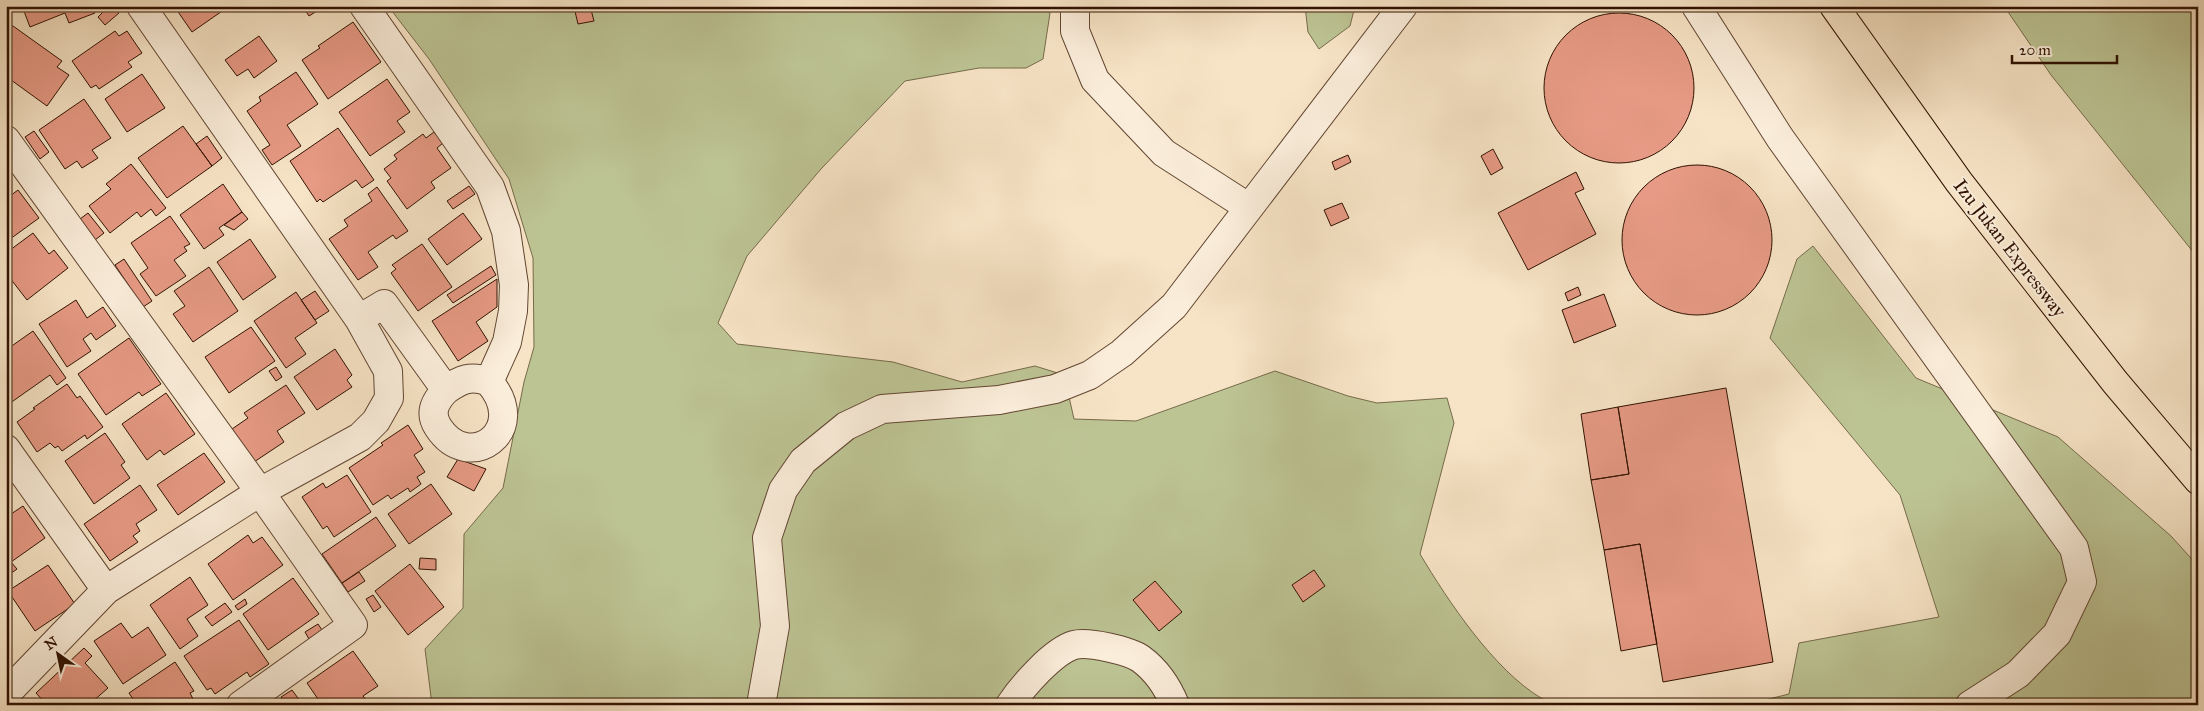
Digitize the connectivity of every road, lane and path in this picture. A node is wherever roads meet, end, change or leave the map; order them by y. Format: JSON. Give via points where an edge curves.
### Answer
{"nodes":[{"id":1,"x":141,"y":6,"type":"edge"},
{"id":2,"x":364,"y":6,"type":"edge"},
{"id":3,"x":1075,"y":6,"type":"edge"},
{"id":4,"x":1404,"y":6,"type":"edge"},
{"id":5,"x":1696,"y":6,"type":"edge"},
{"id":6,"x":1834,"y":6,"type":"edge"},
{"id":7,"x":6,"y":140,"type":"edge"},
{"id":8,"x":1248,"y":207,"type":"junction"},
{"id":9,"x":359,"y":320,"type":"junction"},
{"id":10,"x":489,"y":382,"type":"junction"},
{"id":11,"x":446,"y":390,"type":"junction"},
{"id":12,"x":6,"y":449,"type":"edge"},
{"id":13,"x":2198,"y":480,"type":"edge"},
{"id":14,"x":260,"y":492,"type":"junction"},
{"id":15,"x":106,"y":590,"type":"junction"},
{"id":16,"x":6,"y":694,"type":"edge"},
{"id":17,"x":241,"y":705,"type":"edge"},
{"id":18,"x":762,"y":705,"type":"edge"},
{"id":19,"x":1010,"y":705,"type":"edge"},
{"id":20,"x":1176,"y":705,"type":"edge"},
{"id":21,"x":1970,"y":705,"type":"edge"}],
"edges":[{"from":1,"to":9,"type":"street"},
{"from":2,"to":10,"type":"street","via":[[490,187],[506,232],[514,285],[514,311],[507,342]]},
{"from":3,"to":8,"type":"street","via":[[1075,31],[1095,80],[1164,153]]},
{"from":4,"to":8,"type":"street"},
{"from":5,"to":21,"type":"street","via":[[1780,138],[2074,548],[2082,582],[2057,634],[2018,674]]},
{"from":6,"to":13,"type":"highway","name":"Izu Jukan Expressway","via":[[1959,182],[2115,382]]},
{"from":7,"to":14,"type":"street"},
{"from":8,"to":18,"type":"street","via":[[1174,306],[1122,353],[1090,374],[1055,389],[999,400],[882,409],[846,426],[804,462],[782,490],[768,538],[775,626]]},
{"from":9,"to":11,"type":"street","via":[[384,304]]},
{"from":9,"to":14,"type":"street","via":[[388,371],[389,398],[376,421],[360,437]]},
{"from":10,"to":11,"type":"street","via":[[479,378],[460,380]]},
{"from":10,"to":11,"type":"street","via":[[500,399],[504,415],[502,429],[482,446],[472,448],[451,442],[434,421],[433,410]]},
{"from":12,"to":15,"type":"street"},
{"from":14,"to":15,"type":"street"},
{"from":14,"to":17,"type":"street","via":[[353,626]]},
{"from":15,"to":16,"type":"street"},
{"from":19,"to":20,"type":"street","via":[[1021,688],[1052,658],[1074,645],[1103,645],[1141,658],[1167,687]]}]}
